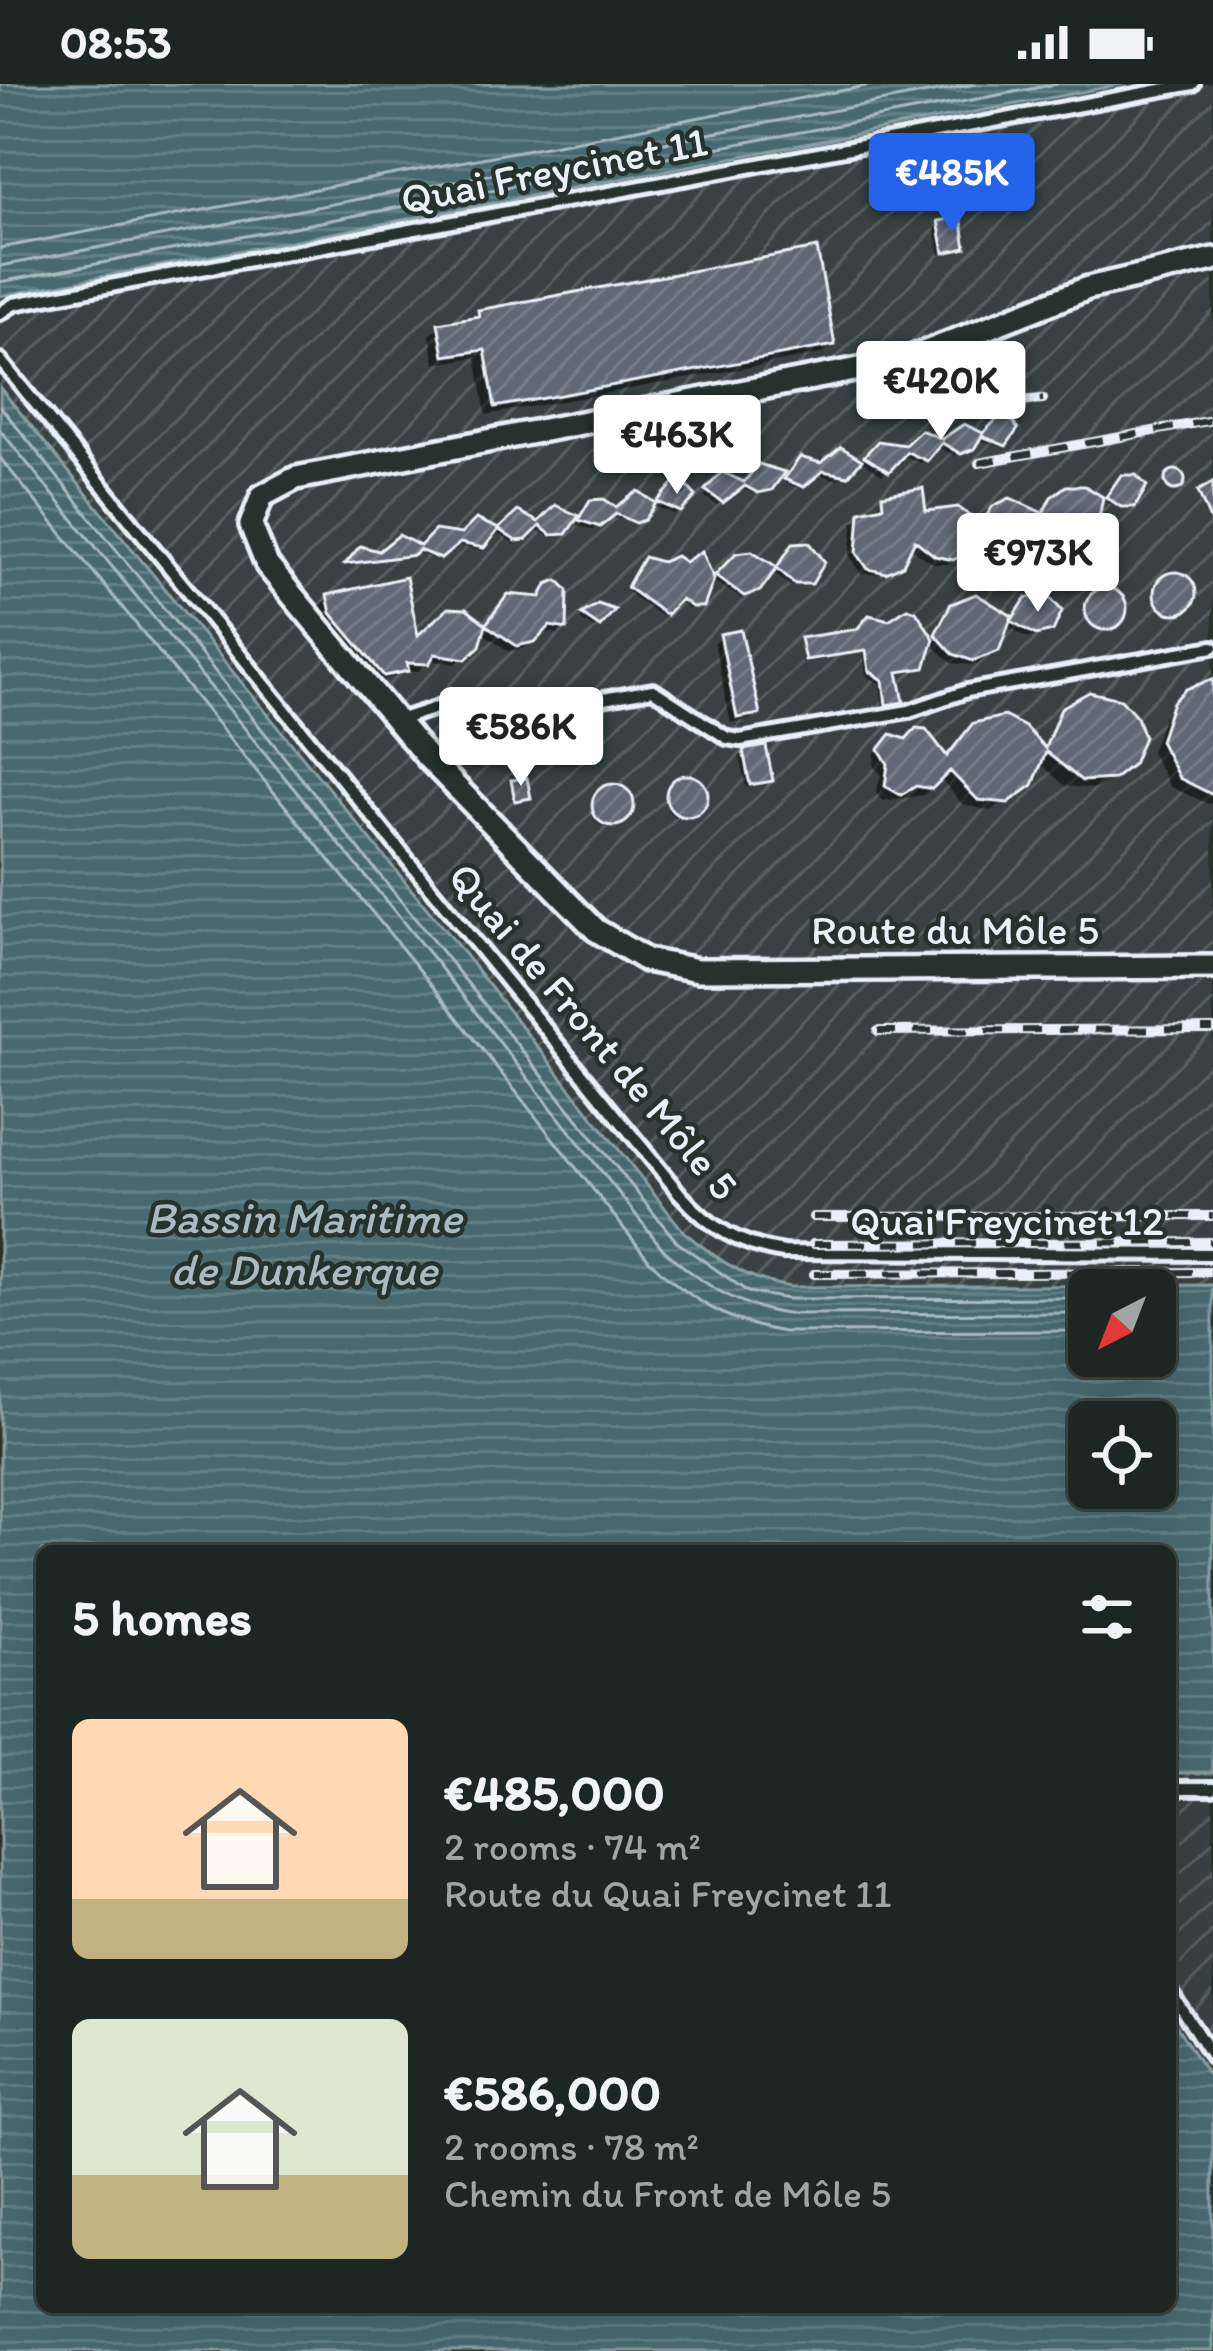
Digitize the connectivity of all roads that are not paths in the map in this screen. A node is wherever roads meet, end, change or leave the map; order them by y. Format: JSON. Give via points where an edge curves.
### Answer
{"nodes":[{"id":1,"x":1193,"y":84,"type":"edge"},
{"id":2,"x":1213,"y":259,"type":"edge"},
{"id":3,"x":0,"y":313,"type":"edge"},
{"id":4,"x":0,"y":360,"type":"edge"},
{"id":5,"x":1213,"y":647,"type":"edge"},
{"id":6,"x":397,"y":722,"type":"junction"},
{"id":7,"x":1213,"y":967,"type":"edge"},
{"id":8,"x":801,"y":1252,"type":"joint"},
{"id":9,"x":1213,"y":1254,"type":"edge"},
{"id":10,"x":1176,"y":1788,"type":"edge"},
{"id":11,"x":1213,"y":1788,"type":"edge"},
{"id":12,"x":1176,"y":1999,"type":"edge"},
{"id":13,"x":1213,"y":2058,"type":"edge"}],
"edges":[{"from":1,"to":3,"type":"lane","name":"Quai Freycinet 11","via":[[14,304]]},
{"from":2,"to":6,"type":"street","name":"Route du Môle 5","via":[[1102,284],[889,364],[296,478],[269,490],[252,517],[261,556]]},
{"from":4,"to":8,"type":"lane","name":"Quai de Front de Môle 5","via":[[699,1216],[744,1244]]},
{"from":5,"to":6,"type":"lane","via":[[740,740],[653,690],[520,714],[463,699]]},
{"from":6,"to":7,"type":"street","name":"Route du Môle 5","via":[[596,930],[646,960],[698,970]]},
{"from":8,"to":9,"type":"lane","name":"Quai Freycinet 12"},
{"from":10,"to":11,"type":"lane"},
{"from":12,"to":13,"type":"lane"}]}
